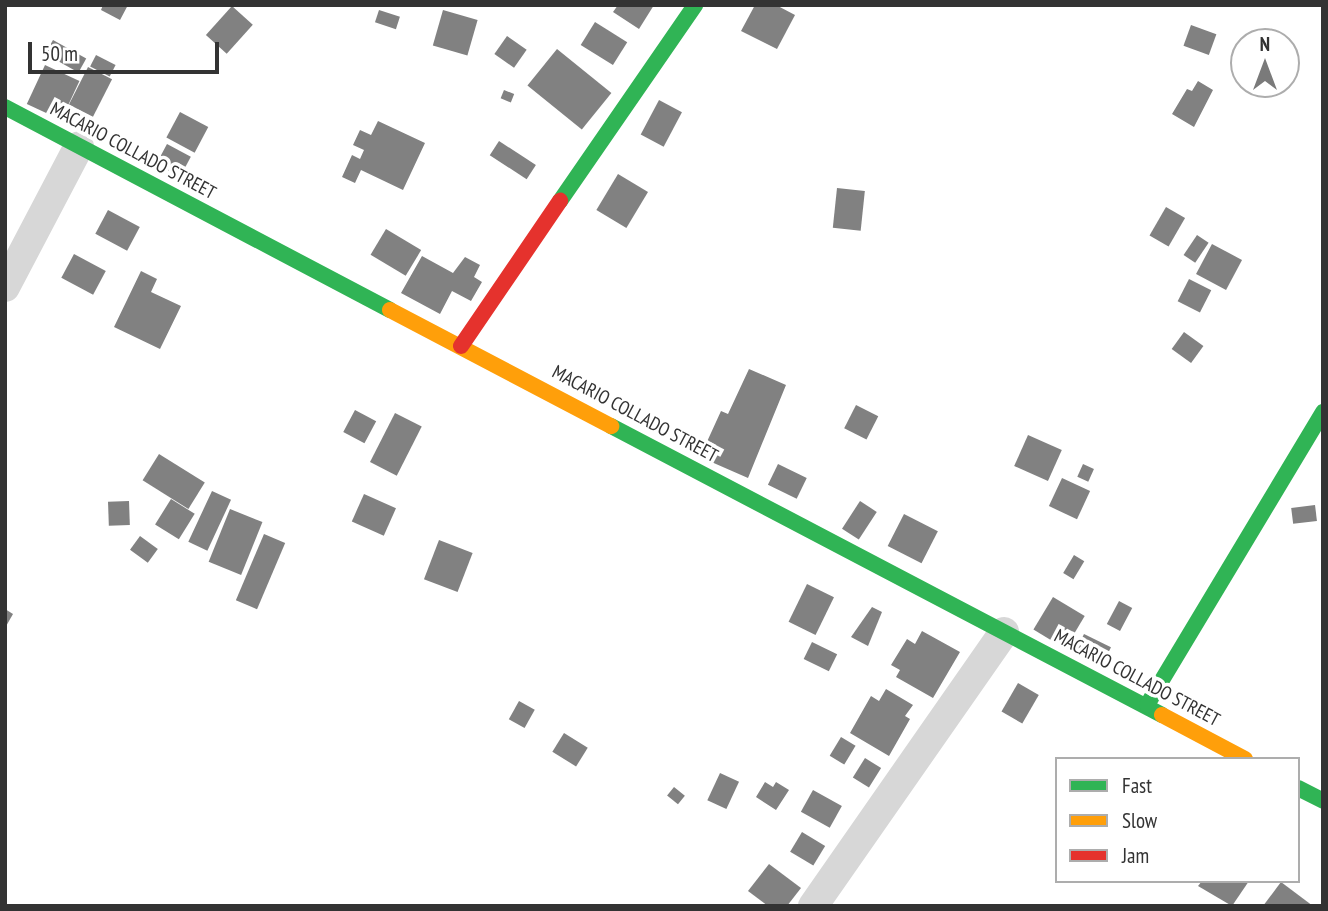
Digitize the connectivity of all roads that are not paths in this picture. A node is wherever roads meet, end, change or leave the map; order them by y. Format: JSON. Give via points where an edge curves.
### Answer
{"nodes":[{"id":1,"x":695,"y":5,"type":"edge"},
{"id":2,"x":5,"y":107,"type":"edge"},
{"id":3,"x":79,"y":146,"type":"junction"},
{"id":4,"x":5,"y":287,"type":"edge"},
{"id":5,"x":461,"y":346,"type":"junction"},
{"id":6,"x":1323,"y":412,"type":"edge"},
{"id":7,"x":1004,"y":632,"type":"junction"},
{"id":8,"x":1147,"y":705,"type":"junction"},
{"id":9,"x":1241,"y":757,"type":"edge"},
{"id":10,"x":1300,"y":789,"type":"edge"},
{"id":11,"x":1323,"y":801,"type":"edge"},
{"id":12,"x":813,"y":906,"type":"edge"}],
"edges":[{"from":1,"to":5,"type":"street"},
{"from":2,"to":3,"type":"street","name":"MACARIO COLLADO STREET"},
{"from":3,"to":4,"type":"street"},
{"from":3,"to":5,"type":"street","name":"MACARIO COLLADO STREET"},
{"from":5,"to":7,"type":"street","name":"MACARIO COLLADO STREET"},
{"from":6,"to":8,"type":"street"},
{"from":7,"to":8,"type":"street","name":"MACARIO COLLADO STREET"},
{"from":7,"to":12,"type":"street"},
{"from":8,"to":9,"type":"street","name":"MACARIO COLLADO STREET"},
{"from":10,"to":11,"type":"street"}]}
